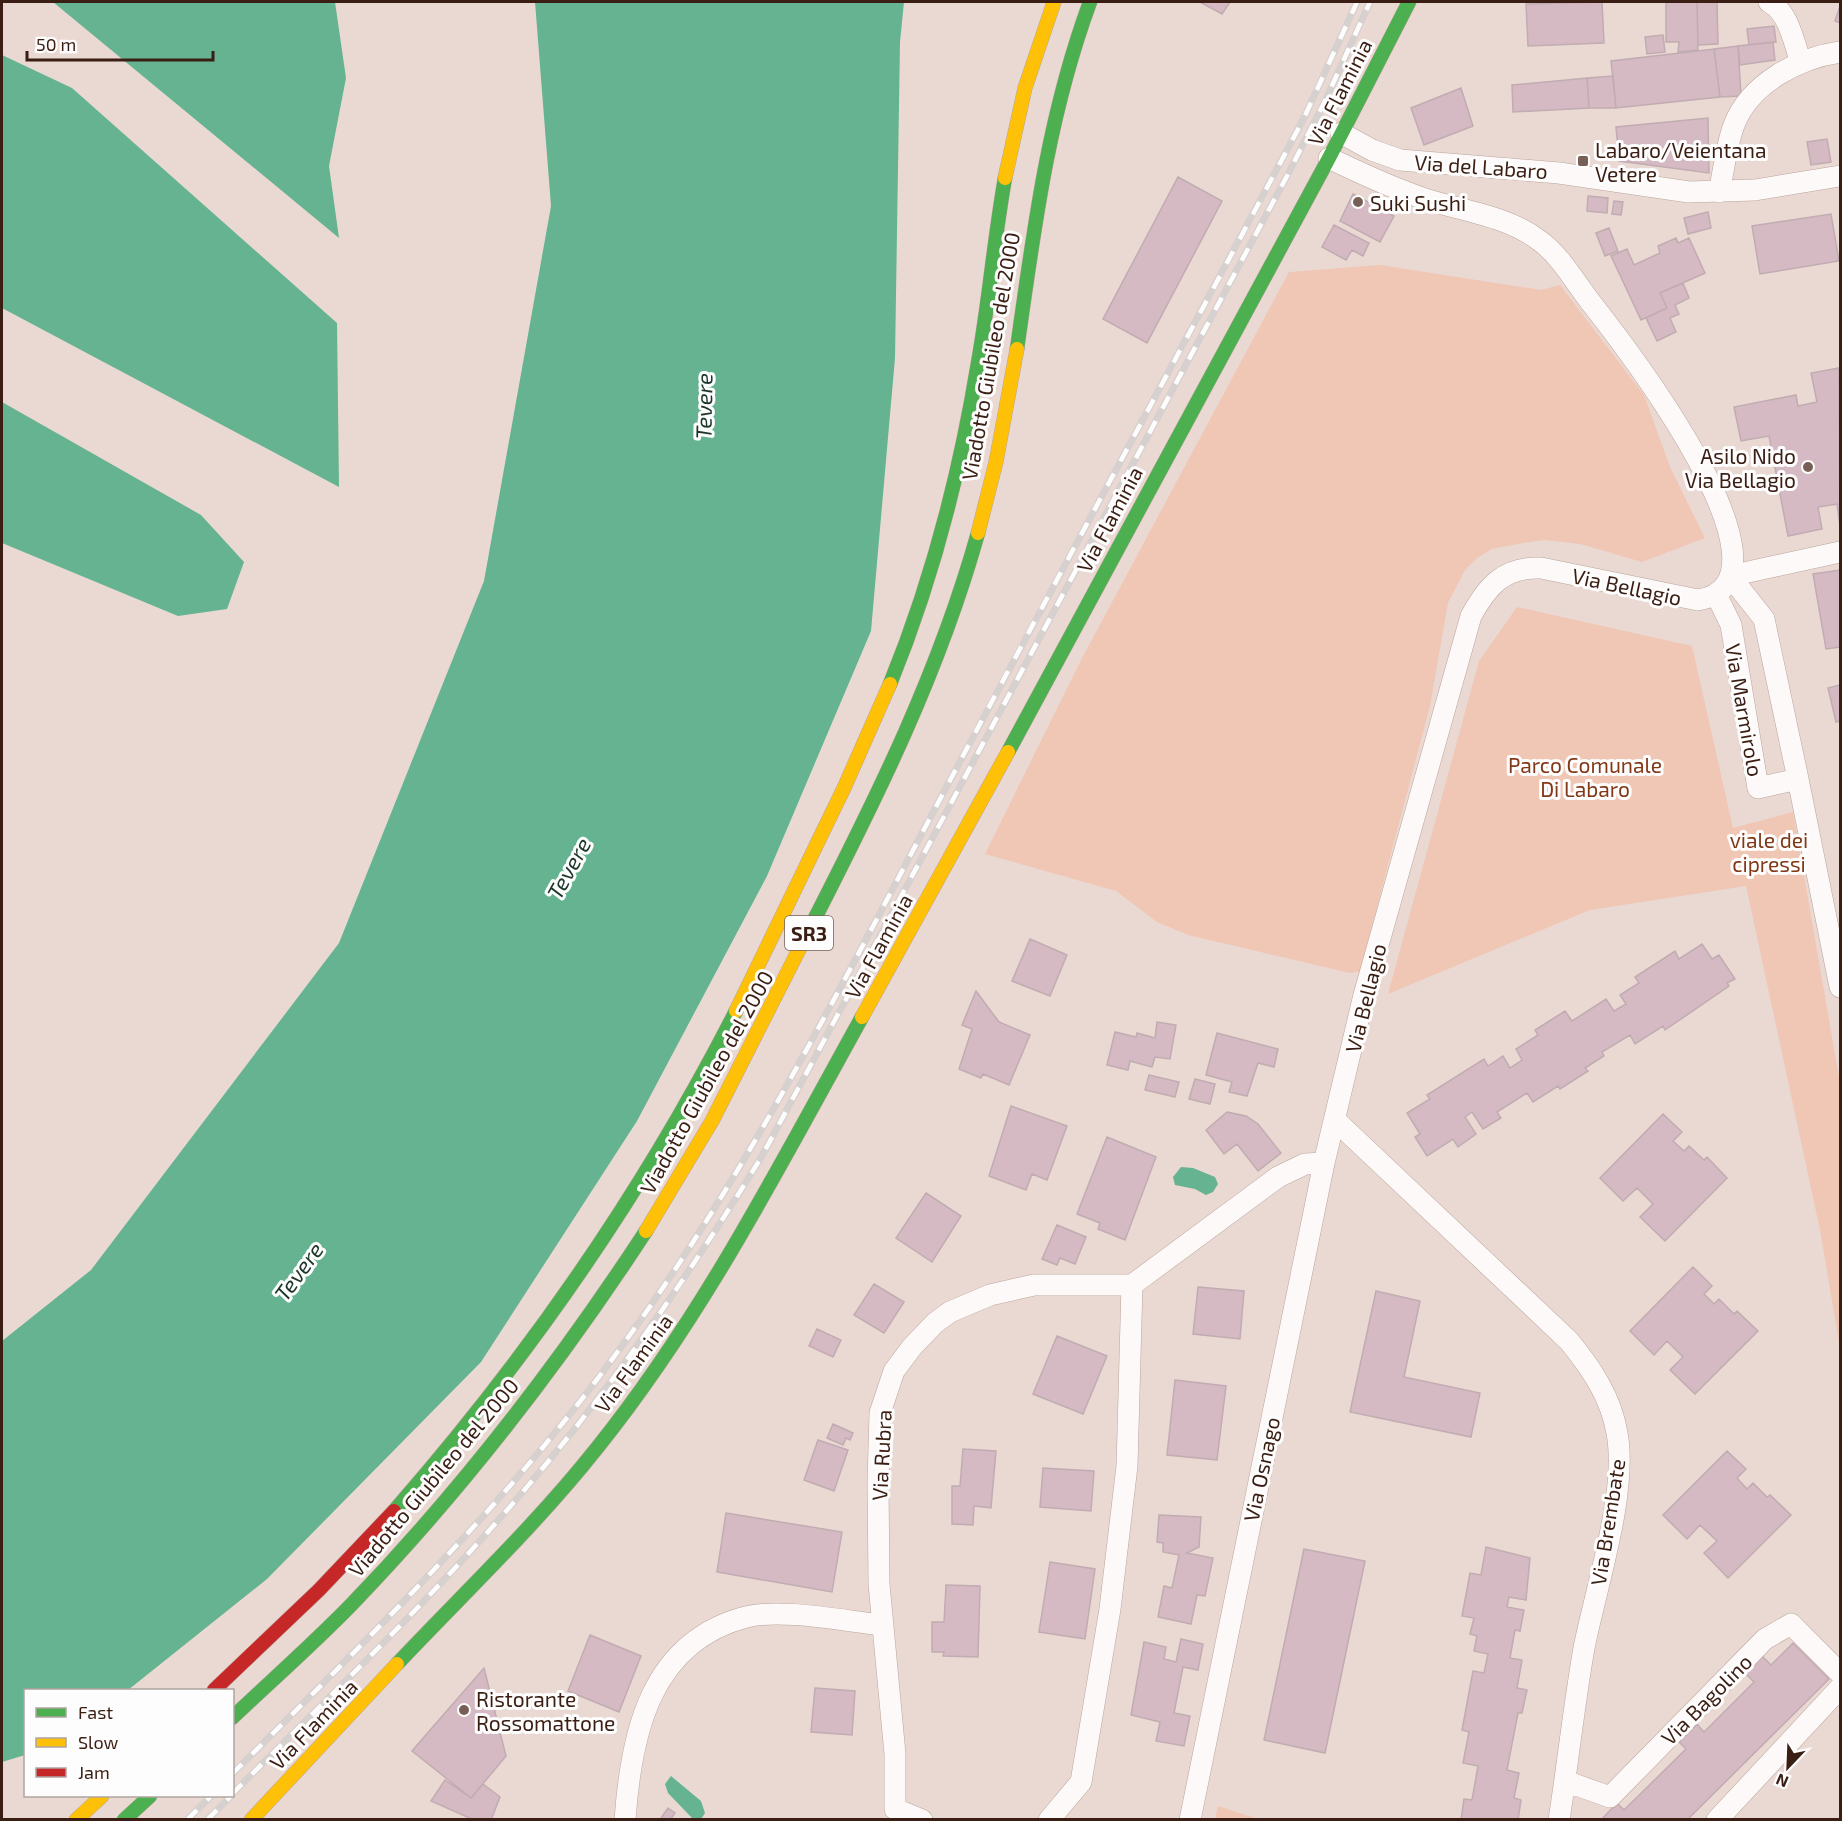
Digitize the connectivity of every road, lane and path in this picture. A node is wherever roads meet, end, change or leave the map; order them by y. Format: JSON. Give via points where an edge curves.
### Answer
{"nodes":[{"id":1,"x":1054,"y":2,"type":"edge"},
{"id":2,"x":1090,"y":2,"type":"edge"},
{"id":3,"x":1409,"y":2,"type":"edge"},
{"id":4,"x":1769,"y":2,"type":"edge"},
{"id":5,"x":1840,"y":52,"type":"edge"},
{"id":6,"x":1801,"y":63,"type":"junction"},
{"id":7,"x":1341,"y":133,"type":"junction"},
{"id":8,"x":1329,"y":158,"type":"junction"},
{"id":9,"x":1840,"y":176,"type":"edge"},
{"id":10,"x":1719,"y":192,"type":"junction"},
{"id":11,"x":1840,"y":552,"type":"edge"},
{"id":12,"x":1730,"y":576,"type":"junction"},
{"id":13,"x":1716,"y":594,"type":"junction"},
{"id":14,"x":1798,"y":779,"type":"junction"},
{"id":15,"x":1840,"y":987,"type":"edge"},
{"id":16,"x":1335,"y":1120,"type":"junction"},
{"id":17,"x":1324,"y":1162,"type":"junction"},
{"id":18,"x":1132,"y":1285,"type":"junction"},
{"id":19,"x":882,"y":1625,"type":"junction"},
{"id":20,"x":1840,"y":1673,"type":"edge"},
{"id":21,"x":1840,"y":1688,"type":"edge"},
{"id":22,"x":215,"y":1689,"type":"edge"},
{"id":23,"x":234,"y":1716,"type":"edge"},
{"id":24,"x":1565,"y":1781,"type":"junction"},
{"id":25,"x":101,"y":1797,"type":"edge"},
{"id":26,"x":149,"y":1797,"type":"edge"},
{"id":27,"x":894,"y":1814,"type":"edge"},
{"id":28,"x":76,"y":1820,"type":"edge"},
{"id":29,"x":124,"y":1820,"type":"edge"},
{"id":30,"x":251,"y":1820,"type":"edge"},
{"id":31,"x":625,"y":1820,"type":"edge"},
{"id":32,"x":922,"y":1820,"type":"edge"},
{"id":33,"x":1049,"y":1820,"type":"edge"},
{"id":34,"x":1190,"y":1820,"type":"edge"},
{"id":35,"x":1559,"y":1820,"type":"edge"},
{"id":36,"x":1717,"y":1820,"type":"edge"}],
"edges":[{"from":1,"to":22,"type":"main road","name":"Viadotto Giubileo del 2000","number":"SR3","via":[[1013,135],[969,416],[926,586],[884,703],[780,923],[646,1172],[528,1347],[376,1531]]},
{"from":2,"to":23,"type":"main road","name":"Viadotto Giubileo del 2000","number":"SR3","via":[[1061,85],[1046,146],[1006,413],[981,520],[941,648],[882,788],[712,1121],[598,1305],[507,1426],[435,1512],[350,1606]]},
{"from":3,"to":7,"type":"main road","name":"Via Flaminia"},
{"from":4,"to":6,"type":"street","via":[[1777,6],[1786,22]]},
{"from":5,"to":6,"type":"street"},
{"from":6,"to":10,"type":"street","via":[[1763,86],[1740,114],[1732,132]]},
{"from":7,"to":8,"type":"main road","name":"Via Flaminia"},
{"from":7,"to":10,"type":"street","name":"Via del Labaro","via":[[1400,160]]},
{"from":8,"to":12,"type":"street","via":[[1394,188],[1514,226],[1545,244],[1646,375],[1716,493],[1730,530]]},
{"from":8,"to":30,"type":"main road","name":"Via Flaminia","via":[[937,883],[705,1297],[568,1483]]},
{"from":9,"to":10,"type":"street","name":"Via del Labaro","via":[[1784,187]]},
{"from":11,"to":12,"type":"street"},
{"from":12,"to":13,"type":"street"},
{"from":12,"to":14,"type":"street","name":"Via Marmirolo","via":[[1764,619]]},
{"from":13,"to":14,"type":"street","name":"Via Marmirolo","via":[[1731,625],[1758,788]]},
{"from":13,"to":16,"type":"street","name":"Via Bellagio","via":[[1698,600],[1684,599],[1527,567],[1503,576],[1483,596],[1465,633],[1364,995]]},
{"from":14,"to":15,"type":"street","name":"Via Marmirolo"},
{"from":16,"to":17,"type":"street","name":"Via Osnago"},
{"from":16,"to":24,"type":"street","name":"Via Brembate","via":[[1569,1341],[1596,1377],[1612,1411],[1620,1454],[1616,1495],[1584,1649]]},
{"from":17,"to":18,"type":"street","via":[[1311,1162],[1278,1177]]},
{"from":17,"to":34,"type":"street","name":"Via Osnago"},
{"from":18,"to":19,"type":"street","name":"Via Rubra","via":[[1034,1285],[990,1295],[935,1323],[894,1371],[880,1413]]},
{"from":18,"to":33,"type":"street","via":[[1127,1466],[1110,1609],[1081,1782]]},
{"from":19,"to":27,"type":"street","name":"Via Rubra","via":[[895,1754]]},
{"from":19,"to":31,"type":"street","via":[[793,1615],[747,1616],[703,1634],[669,1664],[647,1701],[629,1767]]},
{"from":20,"to":24,"type":"street","name":"Via Bagolino","via":[[1791,1624],[1766,1639],[1610,1797]]},
{"from":21,"to":36,"type":"street"},
{"from":24,"to":35,"type":"street","name":"Via Brembate"},
{"from":25,"to":28,"type":"main road"},
{"from":26,"to":29,"type":"main road"},
{"from":27,"to":32,"type":"street","name":"Via Rubra"}]}
